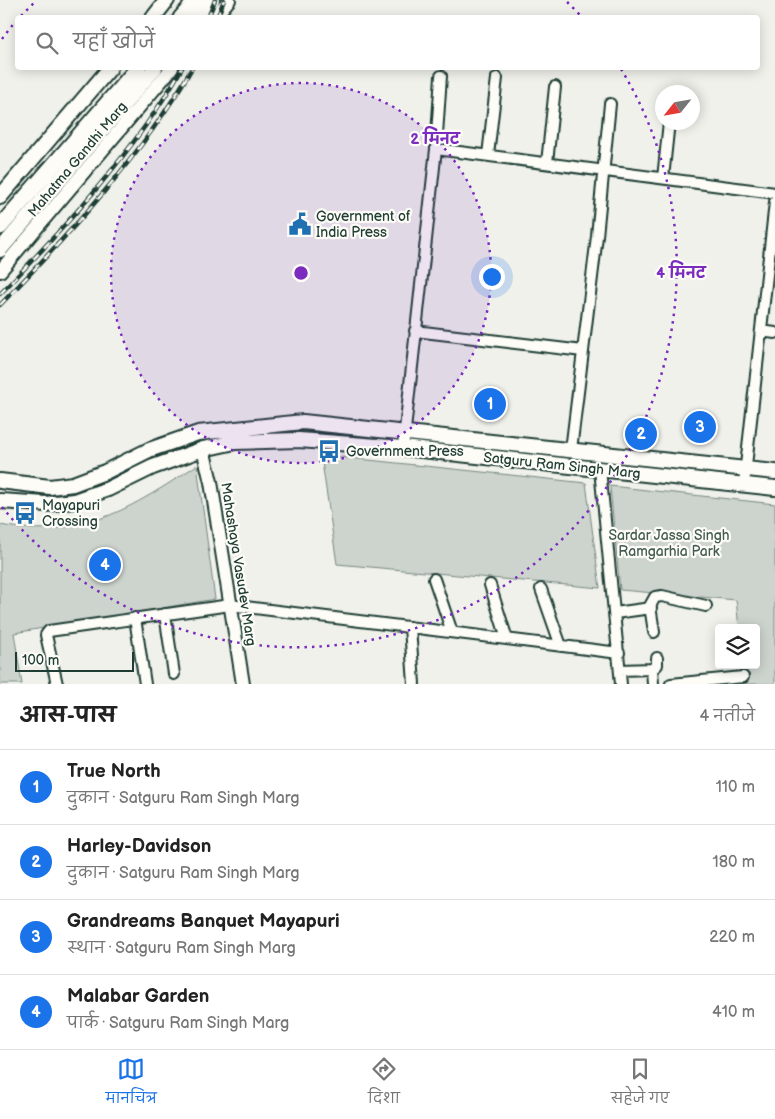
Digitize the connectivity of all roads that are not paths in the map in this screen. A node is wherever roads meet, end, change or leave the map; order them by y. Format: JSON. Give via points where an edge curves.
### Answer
{"nodes":[{"id":1,"x":167,"y":0,"type":"edge"},
{"id":2,"x":184,"y":0,"type":"edge"},
{"id":3,"x":229,"y":0,"type":"edge"},
{"id":4,"x":206,"y":1,"type":"edge"},
{"id":5,"x":154,"y":15,"type":"edge"},
{"id":6,"x":172,"y":15,"type":"edge"},
{"id":7,"x":186,"y":15,"type":"edge"},
{"id":8,"x":199,"y":15,"type":"edge"},
{"id":9,"x":216,"y":15,"type":"edge"},
{"id":10,"x":108,"y":70,"type":"edge"},
{"id":11,"x":126,"y":70,"type":"edge"},
{"id":12,"x":136,"y":70,"type":"edge"},
{"id":13,"x":152,"y":70,"type":"edge"},
{"id":14,"x":170,"y":70,"type":"edge"},
{"id":15,"x":441,"y":76,"type":"dead end"},
{"id":16,"x":497,"y":78,"type":"dead end"},
{"id":17,"x":555,"y":87,"type":"dead end"},
{"id":18,"x":610,"y":104,"type":"dead end"},
{"id":19,"x":668,"y":130,"type":"edge"},
{"id":20,"x":436,"y":149,"type":"junction"},
{"id":21,"x":488,"y":155,"type":"junction"},
{"id":22,"x":547,"y":163,"type":"junction"},
{"id":23,"x":604,"y":170,"type":"junction"},
{"id":24,"x":663,"y":178,"type":"junction"},
{"id":25,"x":775,"y":193,"type":"edge"},
{"id":26,"x":0,"y":197,"type":"edge"},
{"id":27,"x":775,"y":202,"type":"edge"},
{"id":28,"x":0,"y":217,"type":"edge"},
{"id":29,"x":0,"y":227,"type":"edge"},
{"id":30,"x":0,"y":250,"type":"edge"},
{"id":31,"x":0,"y":271,"type":"edge"},
{"id":32,"x":415,"y":331,"type":"junction"},
{"id":33,"x":761,"y":331,"type":"junction"},
{"id":34,"x":775,"y":333,"type":"edge"},
{"id":35,"x":583,"y":351,"type":"junction"},
{"id":36,"x":404,"y":432,"type":"junction"},
{"id":37,"x":198,"y":433,"type":"junction"},
{"id":38,"x":403,"y":448,"type":"junction"},
{"id":39,"x":203,"y":449,"type":"junction"},
{"id":40,"x":571,"y":450,"type":"junction"},
{"id":41,"x":600,"y":469,"type":"junction"},
{"id":42,"x":746,"y":469,"type":"junction"},
{"id":43,"x":775,"y":472,"type":"edge"},
{"id":44,"x":0,"y":481,"type":"edge"},
{"id":45,"x":744,"y":484,"type":"junction"},
{"id":46,"x":775,"y":488,"type":"edge"},
{"id":47,"x":0,"y":501,"type":"edge"},
{"id":48,"x":434,"y":579,"type":"dead end"},
{"id":49,"x":490,"y":585,"type":"dead end"},
{"id":50,"x":541,"y":589,"type":"dead end"},
{"id":51,"x":230,"y":605,"type":"junction"},
{"id":52,"x":706,"y":606,"type":"dead end"},
{"id":53,"x":651,"y":608,"type":"junction"},
{"id":54,"x":615,"y":613,"type":"junction"},
{"id":55,"x":165,"y":614,"type":"junction"},
{"id":56,"x":135,"y":618,"type":"junction"},
{"id":57,"x":410,"y":627,"type":"junction"},
{"id":58,"x":452,"y":632,"type":"junction"},
{"id":59,"x":654,"y":632,"type":"dead end"},
{"id":60,"x":507,"y":639,"type":"junction"},
{"id":61,"x":560,"y":646,"type":"junction"},
{"id":62,"x":619,"y":653,"type":"junction"},
{"id":63,"x":657,"y":658,"type":"dead end"},
{"id":64,"x":620,"y":670,"type":"junction"},
{"id":65,"x":652,"y":670,"type":"junction"},
{"id":66,"x":174,"y":674,"type":"dead end"},
{"id":67,"x":743,"y":676,"type":"dead end"},
{"id":68,"x":688,"y":683,"type":"edge"},
{"id":69,"x":57,"y":684,"type":"edge"},
{"id":70,"x":145,"y":684,"type":"edge"},
{"id":71,"x":242,"y":684,"type":"edge"},
{"id":72,"x":414,"y":684,"type":"edge"},
{"id":73,"x":621,"y":684,"type":"edge"},
{"id":74,"x":654,"y":684,"type":"edge"},
{"id":75,"x":671,"y":684,"type":"edge"}],
"edges":[{"from":1,"to":5,"type":"main road"},
{"from":2,"to":6,"type":"main road"},
{"from":3,"to":9,"type":"street"},
{"from":4,"to":7,"type":"main road"},
{"from":4,"to":8,"type":"main road"},
{"from":10,"to":26,"type":"main road"},
{"from":11,"to":28,"type":"main road","name":"Mahatma Gandhi Marg"},
{"from":12,"to":29,"type":"main road","name":"Mahatma Gandhi Marg"},
{"from":13,"to":30,"type":"main road","name":"Mahatma Gandhi Marg"},
{"from":14,"to":31,"type":"street"},
{"from":15,"to":20,"type":"street"},
{"from":16,"to":21,"type":"street"},
{"from":17,"to":22,"type":"street"},
{"from":18,"to":23,"type":"street"},
{"from":19,"to":24,"type":"street"},
{"from":20,"to":21,"type":"street"},
{"from":20,"to":32,"type":"street"},
{"from":21,"to":22,"type":"street"},
{"from":22,"to":23,"type":"street"},
{"from":23,"to":24,"type":"street"},
{"from":23,"to":35,"type":"street"},
{"from":24,"to":25,"type":"street"},
{"from":27,"to":33,"type":"street"},
{"from":32,"to":35,"type":"street"},
{"from":32,"to":36,"type":"street"},
{"from":33,"to":34,"type":"street"},
{"from":33,"to":42,"type":"street"},
{"from":35,"to":40,"type":"street"},
{"from":36,"to":37,"type":"main road","name":"Satguru Ram Singh Marg","via":[[303,422]]},
{"from":36,"to":38,"type":"street"},
{"from":36,"to":40,"type":"main road","name":"Satguru Ram Singh Marg"},
{"from":37,"to":39,"type":"main road"},
{"from":37,"to":44,"type":"main road","name":"Satguru Ram Singh Marg","via":[[149,450],[73,484],[50,487]]},
{"from":38,"to":39,"type":"main road","name":"Satguru Ram Singh Marg","via":[[299,440],[235,442]]},
{"from":38,"to":41,"type":"main road","name":"Satguru Ram Singh Marg"},
{"from":39,"to":47,"type":"main road","name":"Satguru Ram Singh Marg","via":[[153,467],[108,490],[74,500],[46,504]]},
{"from":39,"to":51,"type":"street","name":"Mahashaya Vasudev Marg"},
{"from":40,"to":42,"type":"main road","name":"Satguru Ram Singh Marg"},
{"from":41,"to":45,"type":"main road","name":"Satguru Ram Singh Marg"},
{"from":41,"to":54,"type":"street"},
{"from":42,"to":43,"type":"main road","name":"Satguru Ram Singh Marg"},
{"from":42,"to":45,"type":"street"},
{"from":45,"to":46,"type":"main road","name":"Satguru Ram Singh Marg"},
{"from":48,"to":58,"type":"street"},
{"from":49,"to":60,"type":"street"},
{"from":50,"to":61,"type":"street"},
{"from":51,"to":55,"type":"street"},
{"from":51,"to":57,"type":"street"},
{"from":51,"to":71,"type":"street","name":"Mahashaya Vasudev Marg"},
{"from":52,"to":53,"type":"street","via":[[658,596],[652,599]]},
{"from":53,"to":54,"type":"street"},
{"from":53,"to":59,"type":"street"},
{"from":54,"to":62,"type":"street"},
{"from":55,"to":56,"type":"street"},
{"from":55,"to":66,"type":"street"},
{"from":56,"to":69,"type":"street","via":[[46,633]]},
{"from":56,"to":70,"type":"street"},
{"from":57,"to":58,"type":"street"},
{"from":57,"to":72,"type":"street"},
{"from":58,"to":60,"type":"street"},
{"from":60,"to":61,"type":"street"},
{"from":61,"to":62,"type":"street"},
{"from":62,"to":64,"type":"street"},
{"from":63,"to":65,"type":"street","via":[[657,665]]},
{"from":64,"to":65,"type":"street"},
{"from":64,"to":73,"type":"street"},
{"from":65,"to":74,"type":"street"},
{"from":67,"to":68,"type":"street"},
{"from":68,"to":75,"type":"street"}]}
